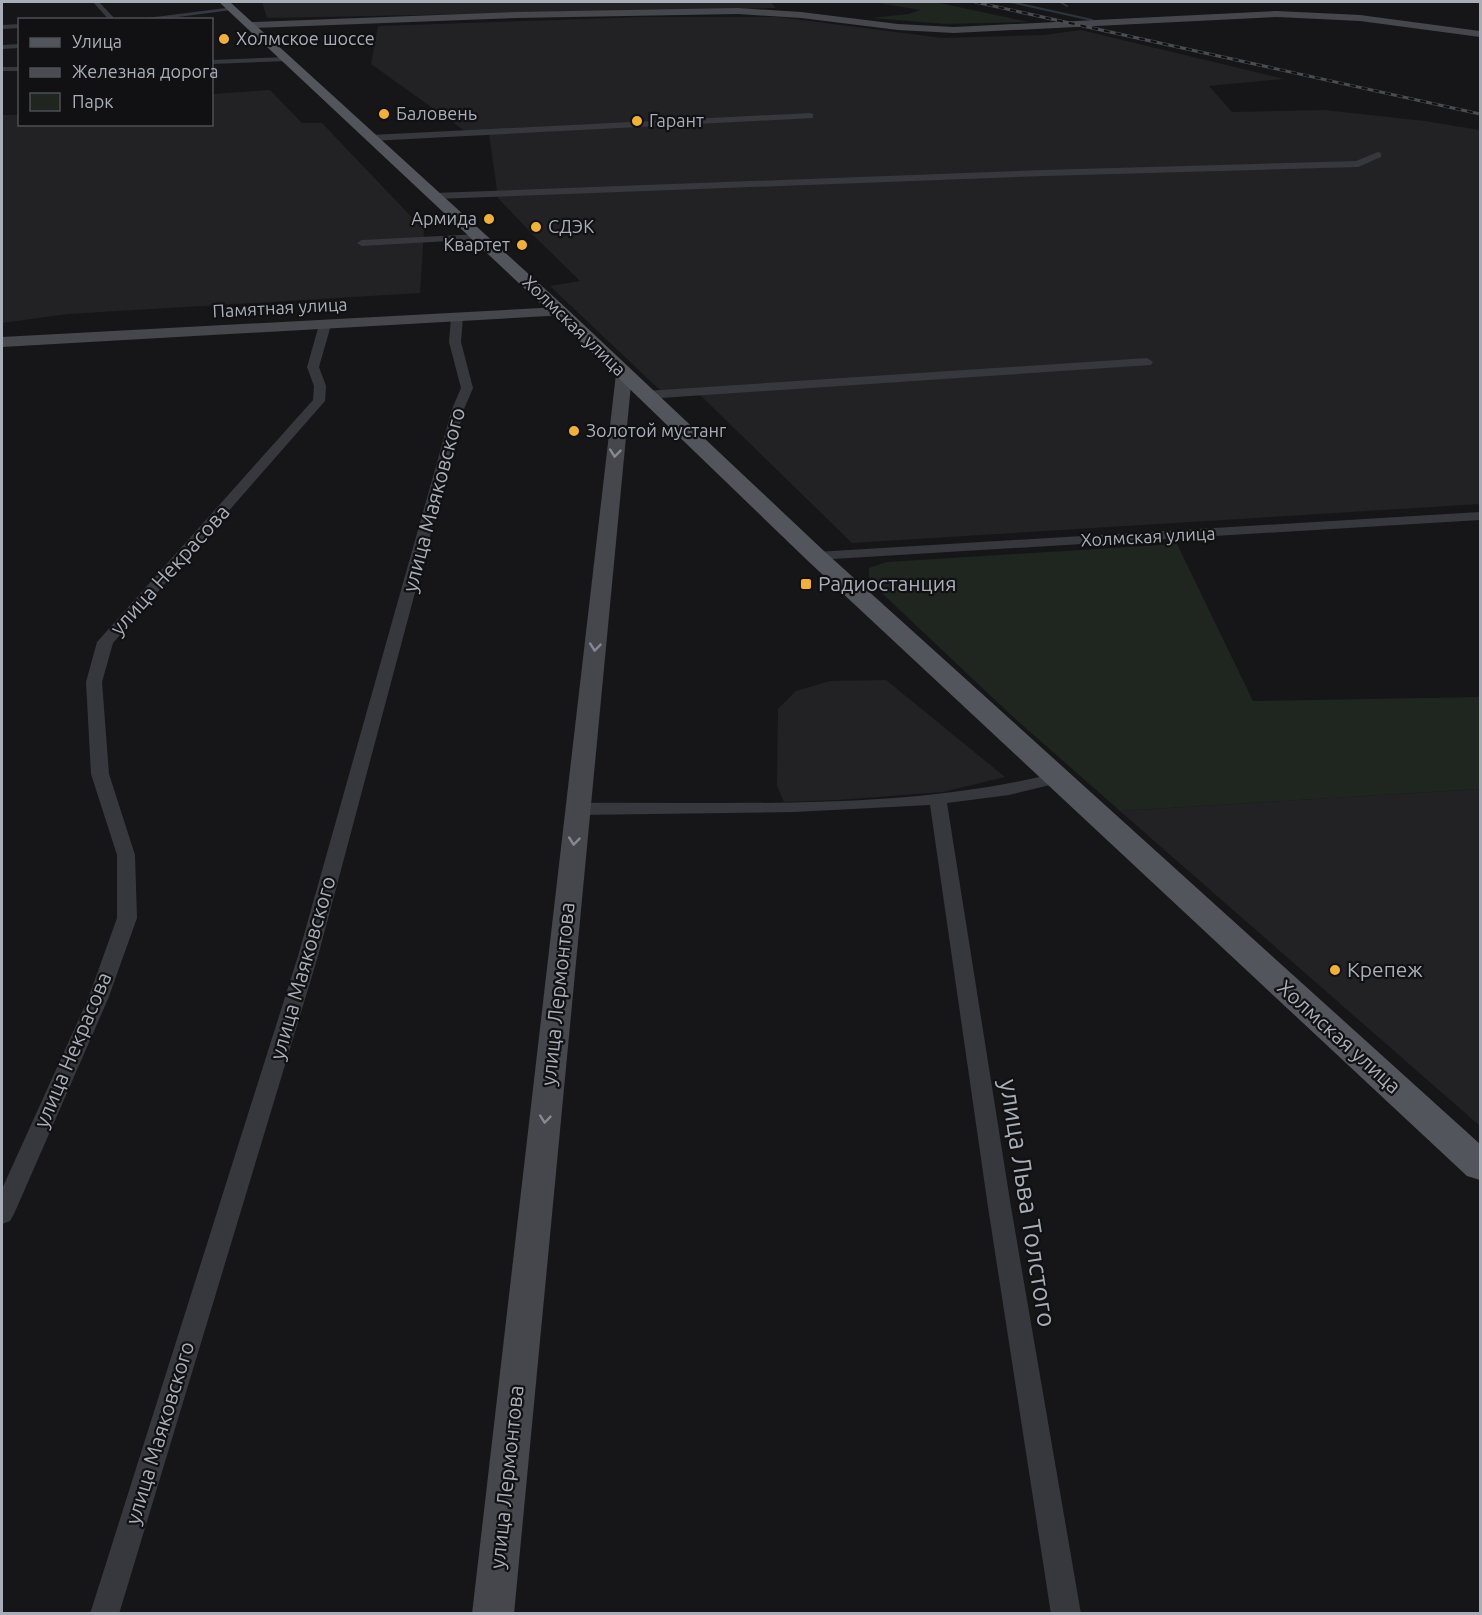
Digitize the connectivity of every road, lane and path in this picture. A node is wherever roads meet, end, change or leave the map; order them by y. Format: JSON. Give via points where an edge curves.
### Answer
{"nodes":[{"id":1,"x":96,"y":2,"type":"edge"},
{"id":2,"x":228,"y":5,"type":"edge"},
{"id":3,"x":110,"y":18,"type":"edge"},
{"id":4,"x":147,"y":18,"type":"edge"},
{"id":5,"x":252,"y":25,"type":"junction"},
{"id":6,"x":18,"y":26,"type":"edge"},
{"id":7,"x":2,"y":27,"type":"edge"},
{"id":8,"x":1480,"y":33,"type":"edge"},
{"id":9,"x":18,"y":46,"type":"edge"},
{"id":10,"x":2,"y":47,"type":"edge"},
{"id":11,"x":286,"y":60,"type":"junction"},
{"id":12,"x":213,"y":63,"type":"edge"},
{"id":13,"x":2,"y":69,"type":"edge"},
{"id":14,"x":18,"y":69,"type":"edge"},
{"id":15,"x":810,"y":116,"type":"dead end"},
{"id":16,"x":371,"y":138,"type":"junction"},
{"id":17,"x":1378,"y":155,"type":"dead end"},
{"id":18,"x":434,"y":196,"type":"junction"},
{"id":19,"x":480,"y":237,"type":"junction"},
{"id":20,"x":362,"y":243,"type":"dead end"},
{"id":21,"x":560,"y":312,"type":"junction"},
{"id":22,"x":458,"y":317,"type":"junction"},
{"id":23,"x":325,"y":325,"type":"junction"},
{"id":24,"x":2,"y":342,"type":"edge"},
{"id":25,"x":1147,"y":362,"type":"dead end"},
{"id":26,"x":624,"y":374,"type":"junction"},
{"id":27,"x":646,"y":396,"type":"junction"},
{"id":28,"x":1480,"y":516,"type":"edge"},
{"id":29,"x":816,"y":556,"type":"junction"},
{"id":30,"x":1056,"y":778,"type":"junction"},
{"id":31,"x":938,"y":800,"type":"junction"},
{"id":32,"x":578,"y":809,"type":"junction"},
{"id":33,"x":1480,"y":1166,"type":"edge"},
{"id":34,"x":2,"y":1214,"type":"edge"},
{"id":35,"x":104,"y":1614,"type":"edge"},
{"id":36,"x":493,"y":1614,"type":"edge"},
{"id":37,"x":1066,"y":1614,"type":"edge"}],
"edges":[{"from":1,"to":3,"type":"street"},
{"from":2,"to":4,"type":"street"},
{"from":2,"to":5,"type":"main road","name":"Холмская улица"},
{"from":5,"to":8,"type":"main road","via":[[738,11],[929,30],[1301,14]]},
{"from":5,"to":11,"type":"main road","name":"Холмская улица"},
{"from":6,"to":7,"type":"street"},
{"from":9,"to":10,"type":"street"},
{"from":11,"to":12,"type":"street"},
{"from":11,"to":16,"type":"main road","name":"Холмская улица"},
{"from":13,"to":14,"type":"street"},
{"from":15,"to":16,"type":"street"},
{"from":16,"to":18,"type":"main road","name":"Холмская улица"},
{"from":17,"to":18,"type":"street","via":[[1358,164]]},
{"from":18,"to":19,"type":"main road","name":"Холмская улица"},
{"from":19,"to":20,"type":"street"},
{"from":19,"to":21,"type":"main road","name":"Холмская улица"},
{"from":21,"to":22,"type":"main road","name":"Памятная улица"},
{"from":21,"to":26,"type":"main road","name":"Холмская улица"},
{"from":22,"to":23,"type":"main road","name":"Памятная улица"},
{"from":22,"to":35,"type":"street","name":"улица Маяковского","via":[[455,342],[466,387],[308,956]]},
{"from":23,"to":24,"type":"main road","name":"Памятная улица"},
{"from":23,"to":34,"type":"street","name":"улица Некрасова","via":[[313,367],[320,386],[319,401],[105,642],[94,682],[100,774],[126,855],[127,918],[98,999]]},
{"from":25,"to":27,"type":"street"},
{"from":26,"to":27,"type":"main road","name":"Холмская улица"},
{"from":26,"to":32,"type":"main road","name":"улица Лермонтова","one_way":true},
{"from":27,"to":29,"type":"main road","name":"Холмская улица"},
{"from":28,"to":29,"type":"street","name":"Холмская улица"},
{"from":29,"to":30,"type":"main road","name":"Холмская улица"},
{"from":30,"to":31,"type":"street","via":[[1022,788]]},
{"from":30,"to":33,"type":"main road","name":"Холмская улица"},
{"from":31,"to":32,"type":"street","via":[[804,807]]},
{"from":31,"to":37,"type":"street","name":"улица Льва Толстого"},
{"from":32,"to":36,"type":"main road","name":"улица Лермонтова","one_way":true}]}
